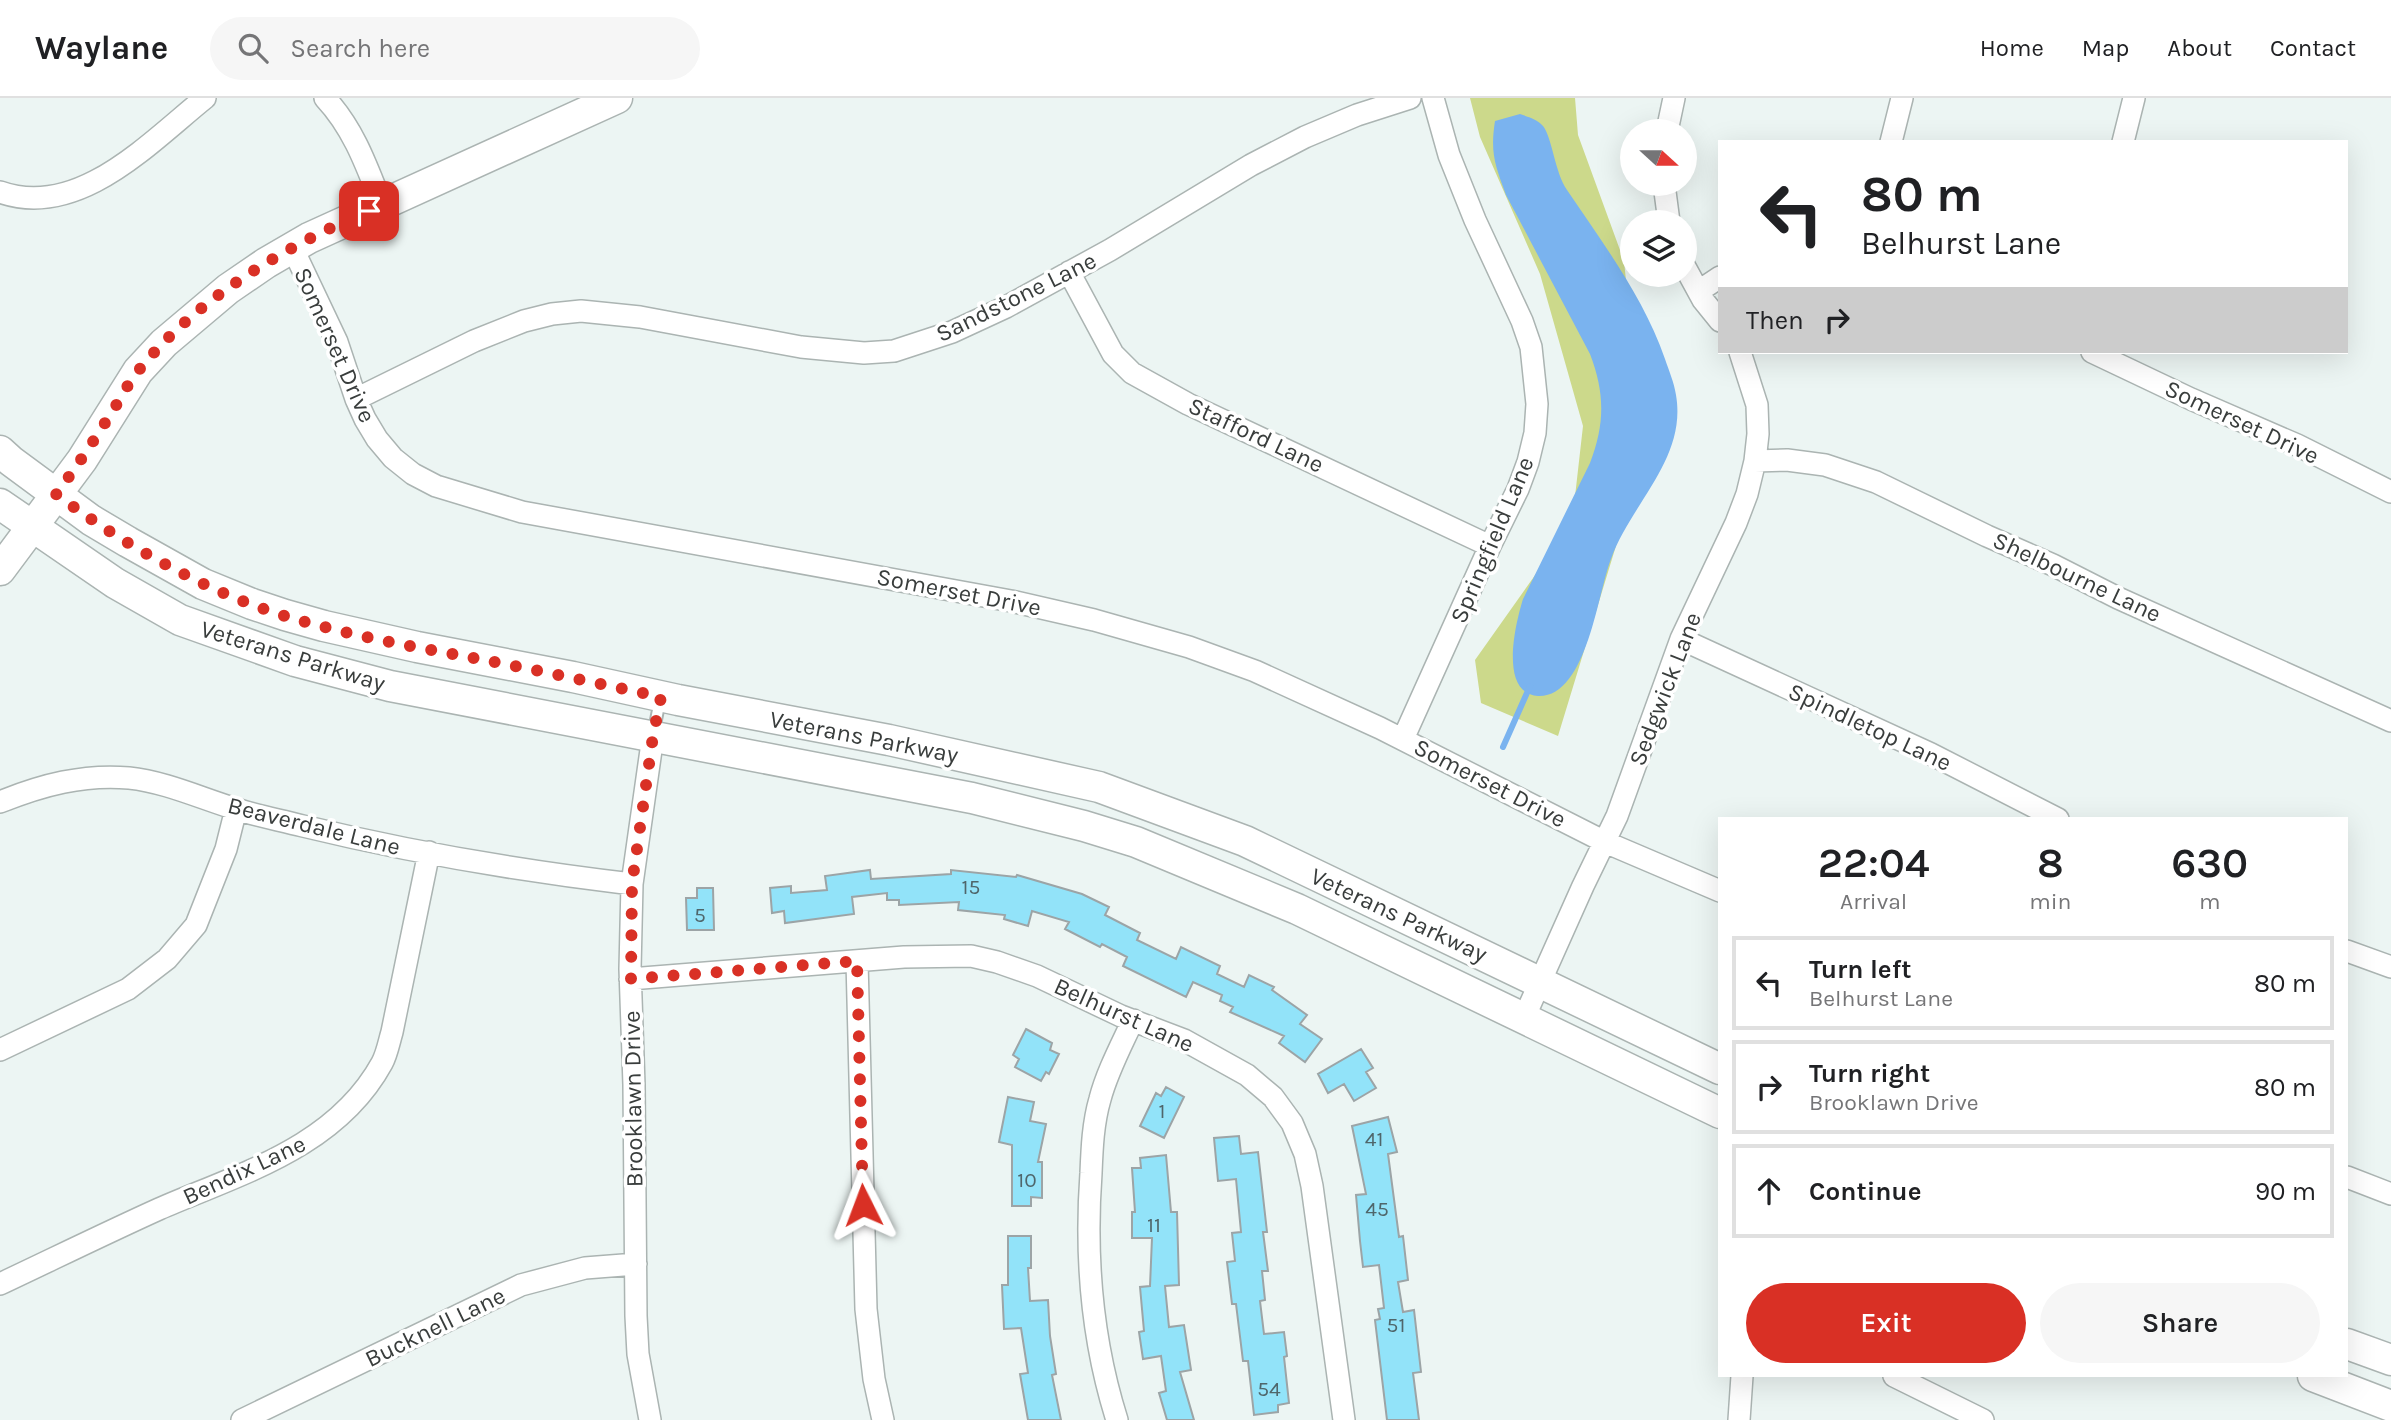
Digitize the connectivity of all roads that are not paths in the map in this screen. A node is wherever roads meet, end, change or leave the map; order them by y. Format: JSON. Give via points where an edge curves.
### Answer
{"nodes":[{"id":1,"x":205,"y":98,"type":"edge"},
{"id":2,"x":326,"y":98,"type":"edge"},
{"id":3,"x":617,"y":98,"type":"edge"},
{"id":4,"x":1410,"y":98,"type":"edge"},
{"id":5,"x":1433,"y":98,"type":"edge"},
{"id":6,"x":1674,"y":98,"type":"edge"},
{"id":7,"x":1902,"y":98,"type":"edge"},
{"id":8,"x":2134,"y":98,"type":"edge"},
{"id":9,"x":1670,"y":119,"type":"edge"},
{"id":10,"x":1892,"y":140,"type":"edge"},
{"id":11,"x":2124,"y":140,"type":"edge"},
{"id":12,"x":0,"y":192,"type":"edge"},
{"id":13,"x":382,"y":205,"type":"junction"},
{"id":14,"x":292,"y":247,"type":"junction"},
{"id":15,"x":1069,"y":272,"type":"junction"},
{"id":16,"x":1718,"y":278,"type":"edge"},
{"id":17,"x":1697,"y":287,"type":"edge"},
{"id":18,"x":1699,"y":291,"type":"junction"},
{"id":19,"x":1718,"y":318,"type":"edge"},
{"id":20,"x":1741,"y":354,"type":"edge"},
{"id":21,"x":2096,"y":354,"type":"edge"},
{"id":22,"x":356,"y":399,"type":"junction"},
{"id":23,"x":0,"y":451,"type":"edge"},
{"id":24,"x":1755,"y":461,"type":"junction"},
{"id":25,"x":2391,"y":492,"type":"edge"},
{"id":26,"x":56,"y":494,"type":"junction"},
{"id":27,"x":0,"y":504,"type":"edge"},
{"id":28,"x":32,"y":527,"type":"junction"},
{"id":29,"x":1490,"y":546,"type":"junction"},
{"id":30,"x":0,"y":570,"type":"edge"},
{"id":31,"x":1681,"y":639,"type":"junction"},
{"id":32,"x":661,"y":697,"type":"junction"},
{"id":33,"x":2391,"y":721,"type":"edge"},
{"id":34,"x":653,"y":736,"type":"junction"},
{"id":35,"x":1403,"y":739,"type":"junction"},
{"id":36,"x":0,"y":802,"type":"edge"},
{"id":37,"x":236,"y":809,"type":"junction"},
{"id":38,"x":2054,"y":817,"type":"edge"},
{"id":39,"x":1605,"y":842,"type":"junction"},
{"id":40,"x":429,"y":852,"type":"junction"},
{"id":41,"x":632,"y":884,"type":"junction"},
{"id":42,"x":1718,"y":890,"type":"edge"},
{"id":43,"x":2348,"y":951,"type":"edge"},
{"id":44,"x":857,"y":961,"type":"junction"},
{"id":45,"x":2391,"y":967,"type":"edge"},
{"id":46,"x":631,"y":979,"type":"junction"},
{"id":47,"x":1541,"y":982,"type":"junction"},
{"id":48,"x":1524,"y":1018,"type":"junction"},
{"id":49,"x":1133,"y":1020,"type":"junction"},
{"id":50,"x":0,"y":1050,"type":"edge"},
{"id":51,"x":1718,"y":1068,"type":"edge"},
{"id":52,"x":1718,"y":1112,"type":"edge"},
{"id":53,"x":2348,"y":1177,"type":"edge"},
{"id":54,"x":2391,"y":1194,"type":"edge"},
{"id":55,"x":636,"y":1264,"type":"junction"},
{"id":56,"x":0,"y":1284,"type":"edge"},
{"id":57,"x":2348,"y":1344,"type":"edge"},
{"id":58,"x":2391,"y":1360,"type":"edge"},
{"id":59,"x":1742,"y":1377,"type":"edge"},
{"id":60,"x":1896,"y":1377,"type":"edge"},
{"id":61,"x":2316,"y":1377,"type":"edge"},
{"id":62,"x":2391,"y":1406,"type":"edge"},
{"id":63,"x":242,"y":1420,"type":"edge"},
{"id":64,"x":650,"y":1420,"type":"edge"},
{"id":65,"x":883,"y":1420,"type":"edge"},
{"id":66,"x":1117,"y":1420,"type":"edge"},
{"id":67,"x":1344,"y":1420,"type":"edge"},
{"id":68,"x":1739,"y":1420,"type":"edge"},
{"id":69,"x":1983,"y":1420,"type":"edge"}],
"edges":[{"from":1,"to":12,"type":"street","via":[[90,184],[66,195],[39,199]]},
{"from":2,"to":13,"type":"street","via":[[353,134]]},
{"from":3,"to":13,"type":"main road"},
{"from":4,"to":15,"type":"street","name":"Sandstone Lane","via":[[1305,137]]},
{"from":5,"to":29,"type":"street","name":"Springfield Lane","via":[[1449,155],[1522,321],[1535,375],[1535,433],[1528,462]]},
{"from":6,"to":9,"type":"street"},
{"from":7,"to":10,"type":"street"},
{"from":8,"to":11,"type":"street"},
{"from":13,"to":14,"type":"main road"},
{"from":14,"to":22,"type":"street","name":"Somerset Drive","via":[[341,351]]},
{"from":14,"to":26,"type":"main road","via":[[228,289],[156,352],[138,371]]},
{"from":15,"to":22,"type":"street","name":"Sandstone Lane","via":[[952,332],[894,351],[801,347],[610,312],[552,314],[474,341]]},
{"from":15,"to":29,"type":"street","name":"Stafford Lane","via":[[1113,354],[1132,373],[1188,404]]},
{"from":16,"to":18,"type":"street"},
{"from":17,"to":18,"type":"street"},
{"from":18,"to":19,"type":"street"},
{"from":20,"to":24,"type":"street","name":"Sedgwick Lane","via":[[1757,405]]},
{"from":21,"to":25,"type":"street","name":"Somerset Drive"},
{"from":22,"to":35,"type":"street","name":"Somerset Drive","via":[[393,458],[436,486],[533,514],[1094,620],[1222,658]]},
{"from":23,"to":26,"type":"main road","name":"Veterans Parkway"},
{"from":24,"to":31,"type":"street","name":"Sedgwick Lane","via":[[1736,523]]},
{"from":24,"to":33,"type":"street","name":"Shelbourne Lane","via":[[1825,465],[1876,482],[2096,588]]},
{"from":26,"to":28,"type":"main road"},
{"from":26,"to":32,"type":"main road","name":"Veterans Parkway","via":[[128,542],[203,584],[252,604],[417,648]]},
{"from":27,"to":28,"type":"main road","name":"Veterans Parkway"},
{"from":28,"to":30,"type":"main road"},
{"from":28,"to":34,"type":"main road","name":"Veterans Parkway","via":[[180,620],[295,661],[390,686]]},
{"from":29,"to":35,"type":"street","name":"Springfield Lane"},
{"from":31,"to":38,"type":"street","name":"Spindletop Lane","via":[[1931,754]]},
{"from":31,"to":39,"type":"street","name":"Sedgwick Lane"},
{"from":32,"to":34,"type":"lane"},
{"from":32,"to":47,"type":"main road","name":"Veterans Parkway","via":[[889,740],[1099,787],[1245,841]]},
{"from":34,"to":41,"type":"street","name":"Brooklawn Drive"},
{"from":34,"to":48,"type":"main road","name":"Veterans Parkway","via":[[972,798],[1136,842],[1297,909]]},
{"from":35,"to":39,"type":"street","name":"Somerset Drive"},
{"from":36,"to":37,"type":"street","name":"Beaverdale Lane","via":[[74,778],[129,778],[185,790]]},
{"from":37,"to":40,"type":"street","name":"Beaverdale Lane"},
{"from":37,"to":50,"type":"street","via":[[226,849],[196,925],[167,959],[128,989]]},
{"from":39,"to":42,"type":"street","name":"Somerset Drive"},
{"from":39,"to":47,"type":"street","name":"Sedgwick Lane"},
{"from":40,"to":41,"type":"street","name":"Beaverdale Lane"},
{"from":40,"to":56,"type":"street","name":"Bendix Lane","via":[[392,1032],[383,1061],[352,1106],[281,1157],[133,1220]]},
{"from":41,"to":46,"type":"street","name":"Brooklawn Drive"},
{"from":43,"to":45,"type":"street"},
{"from":44,"to":46,"type":"street","name":"Belhurst Lane"},
{"from":44,"to":49,"type":"street","name":"Belhurst Lane","via":[[971,956],[1037,976]]},
{"from":44,"to":65,"type":"street","via":[[866,1309]]},
{"from":46,"to":55,"type":"street","name":"Brooklawn Drive"},
{"from":47,"to":48,"type":"street","name":"Sedgwick Lane"},
{"from":47,"to":51,"type":"main road","name":"Veterans Parkway"},
{"from":48,"to":52,"type":"main road","name":"Veterans Parkway"},
{"from":49,"to":66,"type":"street","via":[[1100,1097],[1089,1197],[1096,1328]]},
{"from":49,"to":67,"type":"street","name":"Belhurst Lane","via":[[1184,1040],[1247,1075],[1273,1097],[1292,1124],[1312,1186]]},
{"from":53,"to":54,"type":"street"},
{"from":55,"to":63,"type":"street","name":"Bucknell Lane","via":[[585,1268],[522,1285]]},
{"from":55,"to":64,"type":"street","name":"Brooklawn Drive","via":[[638,1354]]},
{"from":57,"to":58,"type":"main road"},
{"from":59,"to":68,"type":"street"},
{"from":60,"to":69,"type":"street"},
{"from":61,"to":62,"type":"main road"}]}
